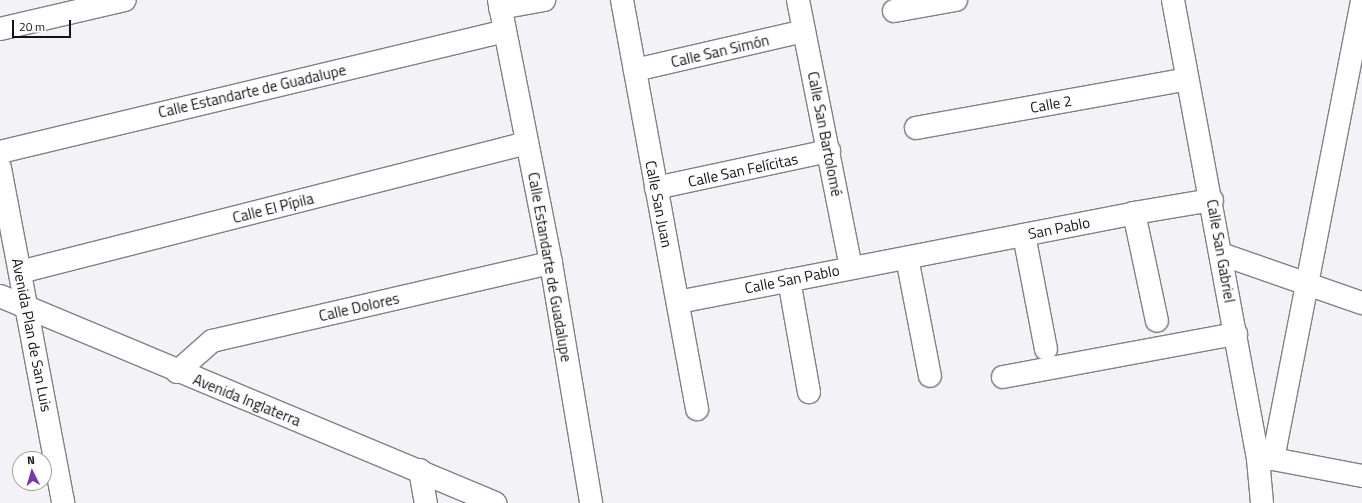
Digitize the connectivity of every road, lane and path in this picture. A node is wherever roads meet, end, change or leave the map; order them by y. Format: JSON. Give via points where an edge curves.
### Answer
{"nodes":[{"id":1,"x":125,"y":0,"type":"edge"},
{"id":2,"x":544,"y":0,"type":"edge"},
{"id":3,"x":622,"y":0,"type":"edge"},
{"id":4,"x":798,"y":0,"type":"edge"},
{"id":5,"x":956,"y":0,"type":"edge"},
{"id":6,"x":1173,"y":0,"type":"edge"},
{"id":7,"x":499,"y":4,"type":"edge"},
{"id":8,"x":54,"y":9,"type":"edge"},
{"id":9,"x":894,"y":11,"type":"dead end"},
{"id":10,"x":1361,"y":11,"type":"edge"},
{"id":11,"x":0,"y":29,"type":"edge"},
{"id":12,"x":505,"y":31,"type":"junction"},
{"id":13,"x":804,"y":31,"type":"junction"},
{"id":14,"x":635,"y":70,"type":"junction"},
{"id":15,"x":1187,"y":79,"type":"junction"},
{"id":16,"x":916,"y":128,"type":"dead end"},
{"id":17,"x":527,"y":143,"type":"junction"},
{"id":18,"x":829,"y":151,"type":"junction"},
{"id":19,"x":0,"y":152,"type":"edge"},
{"id":20,"x":0,"y":168,"type":"edge"},
{"id":21,"x":656,"y":188,"type":"junction"},
{"id":22,"x":1212,"y":200,"type":"junction"},
{"id":23,"x":1134,"y":213,"type":"junction"},
{"id":24,"x":1024,"y":235,"type":"junction"},
{"id":25,"x":1221,"y":254,"type":"junction"},
{"id":26,"x":907,"y":258,"type":"junction"},
{"id":27,"x":551,"y":263,"type":"junction"},
{"id":28,"x":851,"y":268,"type":"junction"},
{"id":29,"x":20,"y":272,"type":"junction"},
{"id":30,"x":789,"y":280,"type":"junction"},
{"id":31,"x":1308,"y":286,"type":"junction"},
{"id":32,"x":0,"y":296,"type":"edge"},
{"id":33,"x":678,"y":302,"type":"junction"},
{"id":34,"x":1362,"y":303,"type":"edge"},
{"id":35,"x":26,"y":307,"type":"junction"},
{"id":36,"x":1157,"y":321,"type":"dead end"},
{"id":37,"x":1236,"y":334,"type":"junction"},
{"id":38,"x":1046,"y":349,"type":"dead end"},
{"id":39,"x":177,"y":372,"type":"junction"},
{"id":40,"x":930,"y":376,"type":"dead end"},
{"id":41,"x":1003,"y":376,"type":"dead end"},
{"id":42,"x":809,"y":392,"type":"dead end"},
{"id":43,"x":697,"y":409,"type":"dead end"},
{"id":44,"x":1266,"y":459,"type":"junction"},
{"id":45,"x":420,"y":470,"type":"junction"},
{"id":46,"x":1362,"y":476,"type":"edge"},
{"id":47,"x":63,"y":503,"type":"edge"},
{"id":48,"x":426,"y":503,"type":"edge"},
{"id":49,"x":495,"y":503,"type":"edge"},
{"id":50,"x":591,"y":503,"type":"edge"},
{"id":51,"x":1262,"y":503,"type":"edge"}],
"edges":[{"from":1,"to":8,"type":"street"},
{"from":2,"to":7,"type":"street"},
{"from":3,"to":14,"type":"street","name":"Calle San Juan"},
{"from":4,"to":13,"type":"street","name":"Calle San Bartolomé"},
{"from":5,"to":9,"type":"street"},
{"from":6,"to":15,"type":"street","name":"Calle San Gabriel"},
{"from":7,"to":12,"type":"street","name":"Calle Estandarte de Guadalupe"},
{"from":8,"to":11,"type":"street"},
{"from":10,"to":31,"type":"street"},
{"from":12,"to":17,"type":"street","name":"Calle Estandarte de Guadalupe"},
{"from":12,"to":19,"type":"street","name":"Calle Estandarte de Guadalupe"},
{"from":13,"to":14,"type":"street","name":"Calle San Simón"},
{"from":13,"to":18,"type":"street","name":"Calle San Bartolomé"},
{"from":14,"to":21,"type":"street","name":"Calle San Juan"},
{"from":15,"to":16,"type":"street","name":"Calle 2"},
{"from":15,"to":22,"type":"street","name":"Calle San Gabriel"},
{"from":17,"to":27,"type":"street","name":"Calle Estandarte de Guadalupe"},
{"from":17,"to":29,"type":"street","name":"Calle El Pípila"},
{"from":18,"to":21,"type":"street","name":"Calle San Felícitas"},
{"from":18,"to":28,"type":"street","name":"Calle San Bartolomé"},
{"from":20,"to":29,"type":"street","name":"Avenida Plan de San Luis"},
{"from":21,"to":33,"type":"street","name":"Calle San Juan"},
{"from":22,"to":23,"type":"street","name":"San Pablo"},
{"from":22,"to":25,"type":"street","name":"Calle San Gabriel"},
{"from":23,"to":24,"type":"street","name":"San Pablo"},
{"from":23,"to":36,"type":"street"},
{"from":24,"to":26,"type":"street","name":"San Pablo"},
{"from":24,"to":38,"type":"street"},
{"from":25,"to":31,"type":"street"},
{"from":25,"to":37,"type":"street","name":"Calle San Gabriel"},
{"from":26,"to":28,"type":"street","name":"Calle San Pablo"},
{"from":26,"to":40,"type":"street"},
{"from":27,"to":39,"type":"street","name":"Calle Dolores","via":[[212,341]]},
{"from":27,"to":50,"type":"street","name":"Calle Estandarte de Guadalupe"},
{"from":28,"to":30,"type":"street","name":"Calle San Pablo"},
{"from":29,"to":35,"type":"street","name":"Avenida Plan de San Luis"},
{"from":30,"to":33,"type":"street","name":"Calle San Pablo"},
{"from":30,"to":42,"type":"street"},
{"from":31,"to":34,"type":"street"},
{"from":31,"to":44,"type":"street"},
{"from":32,"to":35,"type":"street","name":"Avenida Inglaterra"},
{"from":33,"to":43,"type":"street","name":"Calle San Juan"},
{"from":35,"to":39,"type":"street","name":"Avenida Inglaterra"},
{"from":35,"to":47,"type":"street","name":"Avenida Plan de San Luis"},
{"from":37,"to":41,"type":"street"},
{"from":37,"to":44,"type":"street","name":"Calle San Gabriel"},
{"from":39,"to":45,"type":"street","name":"Avenida Inglaterra"},
{"from":44,"to":46,"type":"street"},
{"from":44,"to":51,"type":"street","name":"Calle San Gabriel"},
{"from":45,"to":48,"type":"street"},
{"from":45,"to":49,"type":"street","name":"Avenida Inglaterra"}]}
